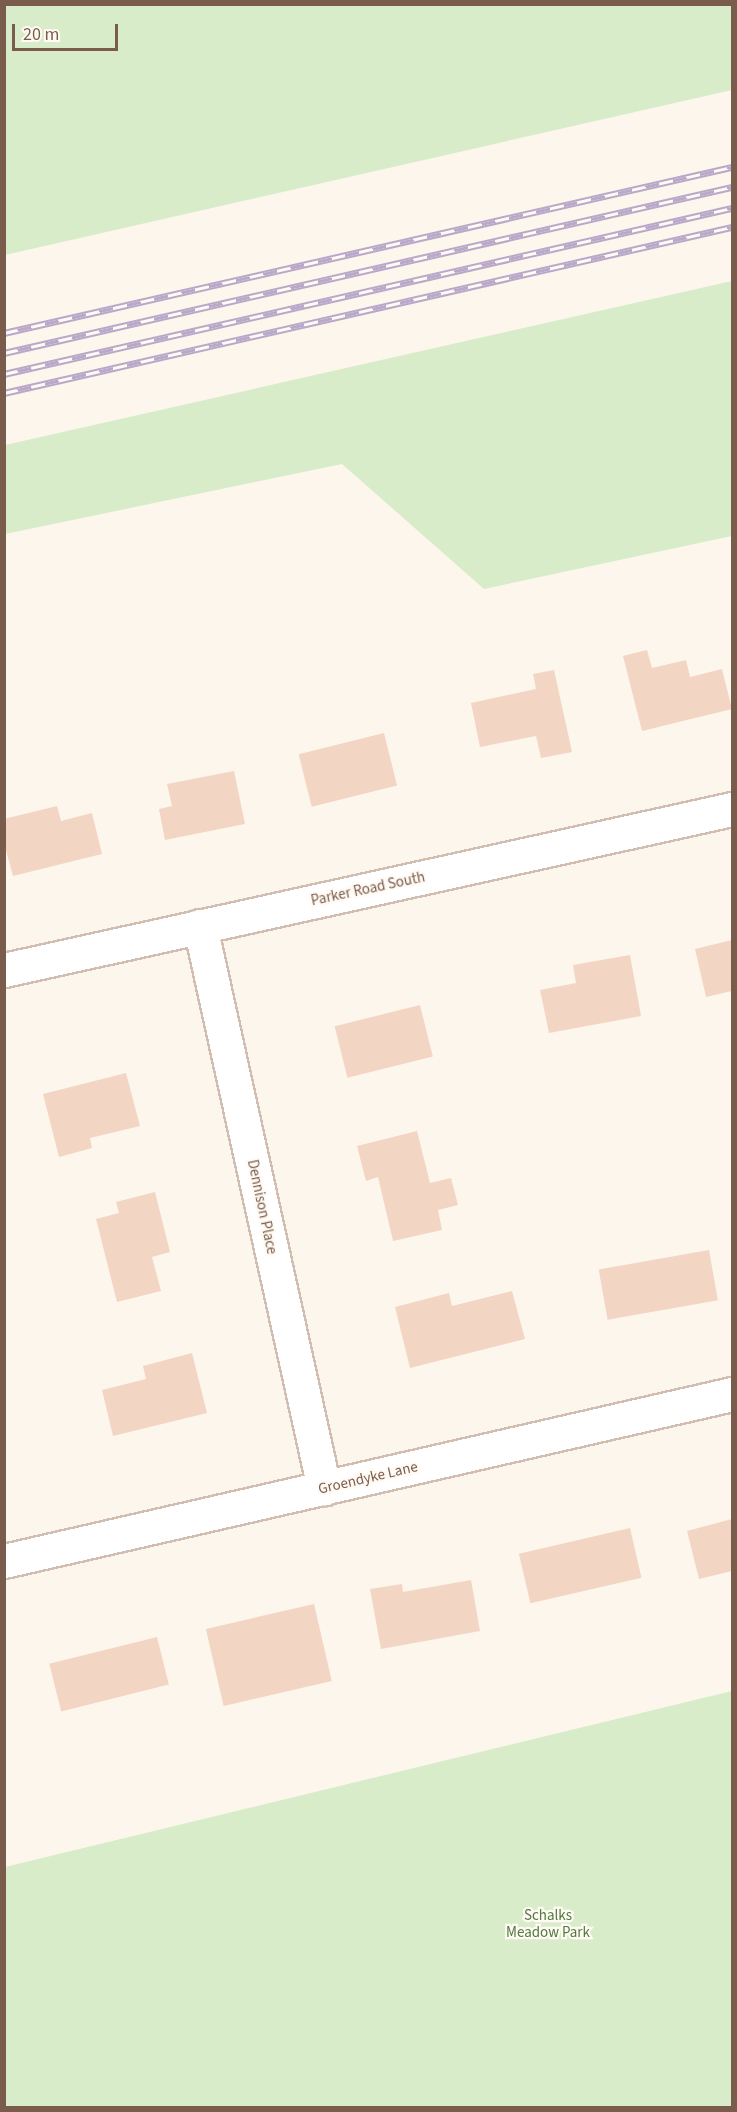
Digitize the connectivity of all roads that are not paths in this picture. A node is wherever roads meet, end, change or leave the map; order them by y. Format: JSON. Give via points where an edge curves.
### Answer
{"nodes":[{"id":1,"x":732,"y":809,"type":"edge"},
{"id":2,"x":200,"y":926,"type":"junction"},
{"id":3,"x":4,"y":970,"type":"edge"},
{"id":4,"x":732,"y":1394,"type":"edge"},
{"id":5,"x":324,"y":1488,"type":"junction"},
{"id":6,"x":4,"y":1561,"type":"edge"}],
"edges":[{"from":1,"to":2,"type":"street","name":"Parker Road South"},
{"from":2,"to":3,"type":"street","name":"Parker Road South"},
{"from":2,"to":5,"type":"street","name":"Dennison Place"},
{"from":4,"to":5,"type":"street","name":"Groendyke Lane"},
{"from":5,"to":6,"type":"street","name":"Groendyke Lane"}]}
